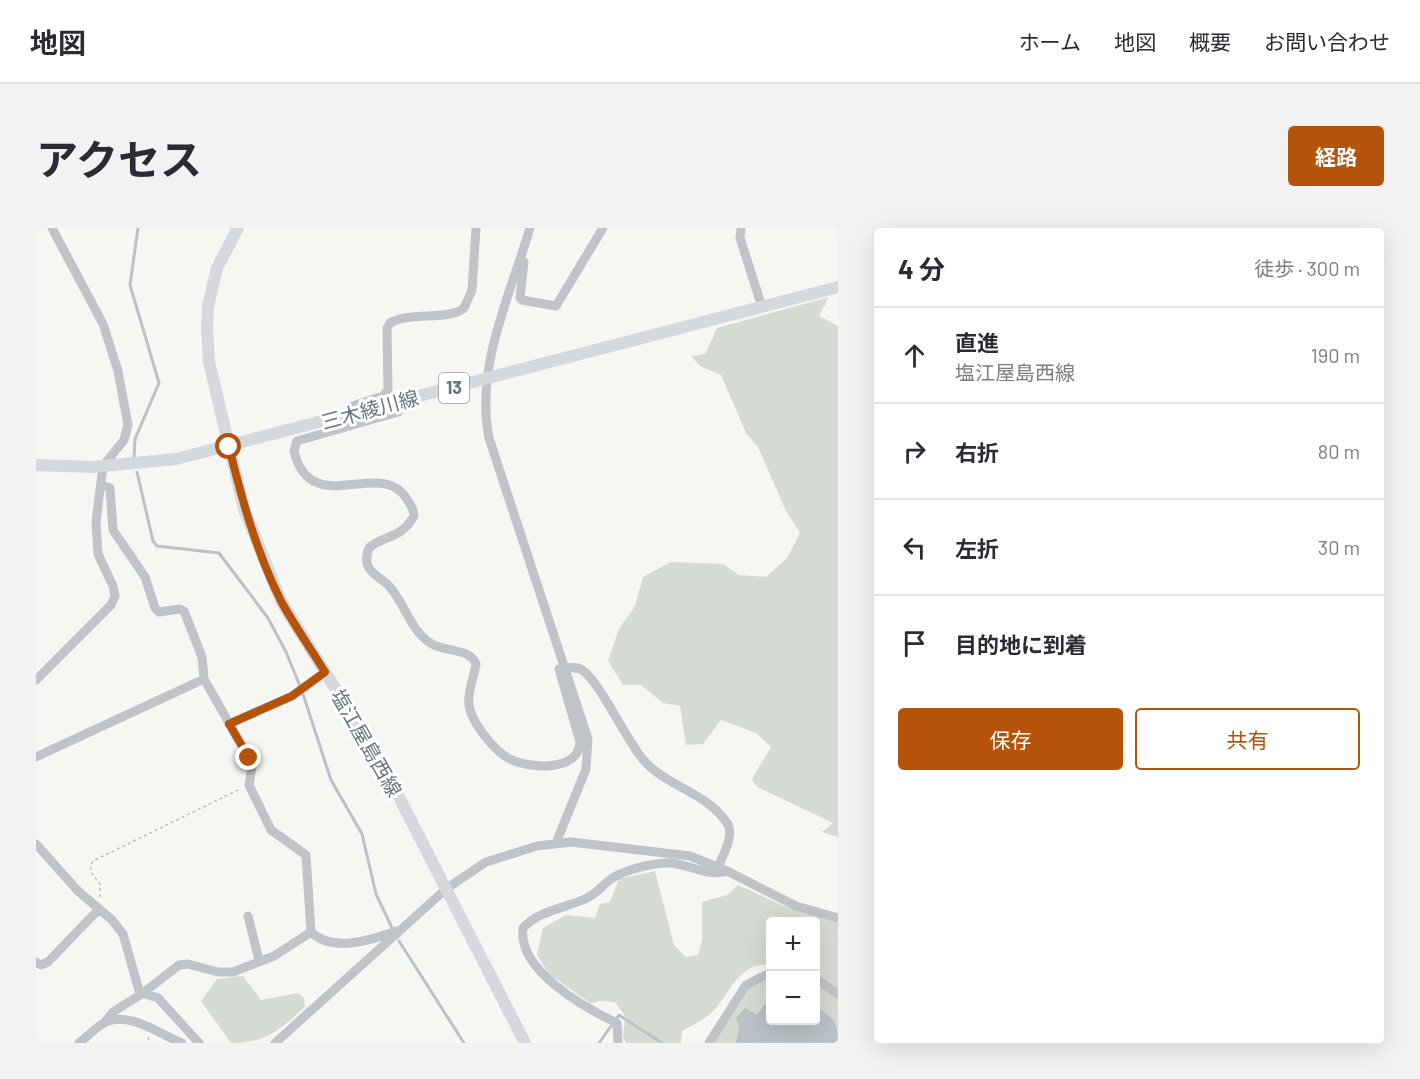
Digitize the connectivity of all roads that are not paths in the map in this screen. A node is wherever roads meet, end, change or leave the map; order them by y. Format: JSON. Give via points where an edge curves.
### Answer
{"nodes":[{"id":1,"x":52,"y":228,"type":"edge"},
{"id":2,"x":238,"y":228,"type":"edge"},
{"id":3,"x":476,"y":228,"type":"edge"},
{"id":4,"x":530,"y":228,"type":"edge"},
{"id":5,"x":603,"y":228,"type":"edge"},
{"id":6,"x":741,"y":228,"type":"edge"},
{"id":7,"x":521,"y":259,"type":"junction"},
{"id":8,"x":838,"y":287,"type":"edge"},
{"id":9,"x":762,"y":307,"type":"junction"},
{"id":10,"x":486,"y":379,"type":"junction"},
{"id":11,"x":396,"y":403,"type":"junction"},
{"id":12,"x":350,"y":415,"type":"junction"},
{"id":13,"x":229,"y":447,"type":"junction"},
{"id":14,"x":36,"y":465,"type":"edge"},
{"id":15,"x":103,"y":466,"type":"junction"},
{"id":16,"x":101,"y":485,"type":"junction"},
{"id":17,"x":564,"y":668,"type":"junction"},
{"id":18,"x":325,"y":672,"type":"junction"},
{"id":19,"x":204,"y":679,"type":"junction"},
{"id":20,"x":36,"y":680,"type":"edge"},
{"id":21,"x":229,"y":724,"type":"junction"},
{"id":22,"x":36,"y":757,"type":"edge"},
{"id":23,"x":556,"y":843,"type":"junction"},
{"id":24,"x":36,"y":844,"type":"edge"},
{"id":25,"x":722,"y":869,"type":"junction"},
{"id":26,"x":446,"y":889,"type":"junction"},
{"id":27,"x":96,"y":906,"type":"junction"},
{"id":28,"x":248,"y":916,"type":"dead end"},
{"id":29,"x":838,"y":918,"type":"edge"},
{"id":30,"x":401,"y":929,"type":"junction"},
{"id":31,"x":311,"y":932,"type":"junction"},
{"id":32,"x":365,"y":941,"type":"junction"},
{"id":33,"x":259,"y":960,"type":"junction"},
{"id":34,"x":36,"y":962,"type":"edge"},
{"id":35,"x":365,"y":962,"type":"junction"},
{"id":36,"x":766,"y":975,"type":"edge"},
{"id":37,"x":820,"y":983,"type":"edge"},
{"id":38,"x":142,"y":993,"type":"junction"},
{"id":39,"x":838,"y":994,"type":"edge"},
{"id":40,"x":105,"y":1022,"type":"junction"},
{"id":41,"x":80,"y":1043,"type":"edge"},
{"id":42,"x":182,"y":1043,"type":"edge"},
{"id":43,"x":199,"y":1043,"type":"edge"},
{"id":44,"x":275,"y":1043,"type":"edge"},
{"id":45,"x":525,"y":1043,"type":"edge"},
{"id":46,"x":618,"y":1043,"type":"edge"},
{"id":47,"x":709,"y":1043,"type":"edge"}],
"edges":[{"from":1,"to":15,"type":"street","via":[[103,324],[118,371],[128,433]]},
{"from":2,"to":13,"type":"main road","name":"塩江屋島西線","via":[[217,268],[207,328],[209,362]]},
{"from":3,"to":12,"type":"street","via":[[472,290],[464,308],[390,323],[388,390],[383,396],[350,407]]},
{"from":4,"to":7,"type":"street"},
{"from":5,"to":7,"type":"street","via":[[556,306],[522,300]]},
{"from":6,"to":9,"type":"street","via":[[740,238]]},
{"from":7,"to":10,"type":"street"},
{"from":8,"to":9,"type":"main road","name":"三木綾川線","number":"13"},
{"from":9,"to":10,"type":"main road","name":"三木綾川線","number":"13"},
{"from":10,"to":11,"type":"main road","name":"三木綾川線","number":"13"},
{"from":10,"to":17,"type":"street","via":[[484,400],[489,438]]},
{"from":11,"to":12,"type":"main road","name":"三木綾川線","number":"13"},
{"from":11,"to":17,"type":"street","via":[[398,412],[297,441],[294,451],[302,470],[320,484],[382,482],[403,493],[414,516],[394,537],[369,548],[366,564],[394,592],[423,637],[442,649],[475,659],[469,699],[471,714],[509,759],[531,765],[562,764],[580,750],[559,669]]},
{"from":12,"to":13,"type":"main road","name":"三木綾川線","number":"13"},
{"from":13,"to":15,"type":"main road","name":"三木綾川線","number":"13","via":[[176,459]]},
{"from":13,"to":18,"type":"main road","name":"塩江屋島西線","via":[[260,554],[282,603]]},
{"from":14,"to":15,"type":"main road","name":"三木綾川線","number":"13"},
{"from":15,"to":16,"type":"street"},
{"from":16,"to":19,"type":"street","via":[[110,488],[113,530],[145,577],[154,608],[159,612],[184,611],[202,657]]},
{"from":16,"to":20,"type":"street","via":[[96,522],[98,554],[113,586],[111,605]]},
{"from":17,"to":23,"type":"street","via":[[588,739],[588,752],[586,768]]},
{"from":17,"to":25,"type":"street","via":[[584,672],[630,744],[655,773],[690,790],[727,822],[729,837]]},
{"from":18,"to":21,"type":"street","via":[[292,696]]},
{"from":18,"to":26,"type":"main road","name":"塩江屋島西線","via":[[380,760]]},
{"from":19,"to":21,"type":"street"},
{"from":19,"to":22,"type":"street"},
{"from":21,"to":31,"type":"street","via":[[252,767],[249,785],[271,830],[306,855]]},
{"from":23,"to":25,"type":"street","via":[[594,843],[675,853]]},
{"from":23,"to":26,"type":"street","via":[[486,862]]},
{"from":24,"to":27,"type":"street"},
{"from":25,"to":29,"type":"street","via":[[796,906]]},
{"from":25,"to":46,"type":"street","via":[[716,874],[666,863],[628,871],[588,898],[535,918],[523,928],[525,948],[556,989],[617,1023]]},
{"from":26,"to":30,"type":"street"},
{"from":26,"to":45,"type":"main road","name":"塩江屋島西線"},
{"from":27,"to":34,"type":"street","via":[[48,962]]},
{"from":27,"to":38,"type":"street","via":[[123,934]]},
{"from":28,"to":33,"type":"street"},
{"from":30,"to":32,"type":"street"},
{"from":30,"to":35,"type":"street"},
{"from":31,"to":32,"type":"street","via":[[339,943]]},
{"from":31,"to":33,"type":"street","via":[[274,956]]},
{"from":32,"to":35,"type":"street"},
{"from":33,"to":38,"type":"street","via":[[233,972],[179,965]]},
{"from":35,"to":44,"type":"street"},
{"from":36,"to":47,"type":"street","via":[[746,985]]},
{"from":37,"to":39,"type":"street"},
{"from":38,"to":40,"type":"street"},
{"from":38,"to":43,"type":"street","via":[[158,998]]},
{"from":40,"to":41,"type":"street"},
{"from":40,"to":42,"type":"street","via":[[131,1021]]}]}
